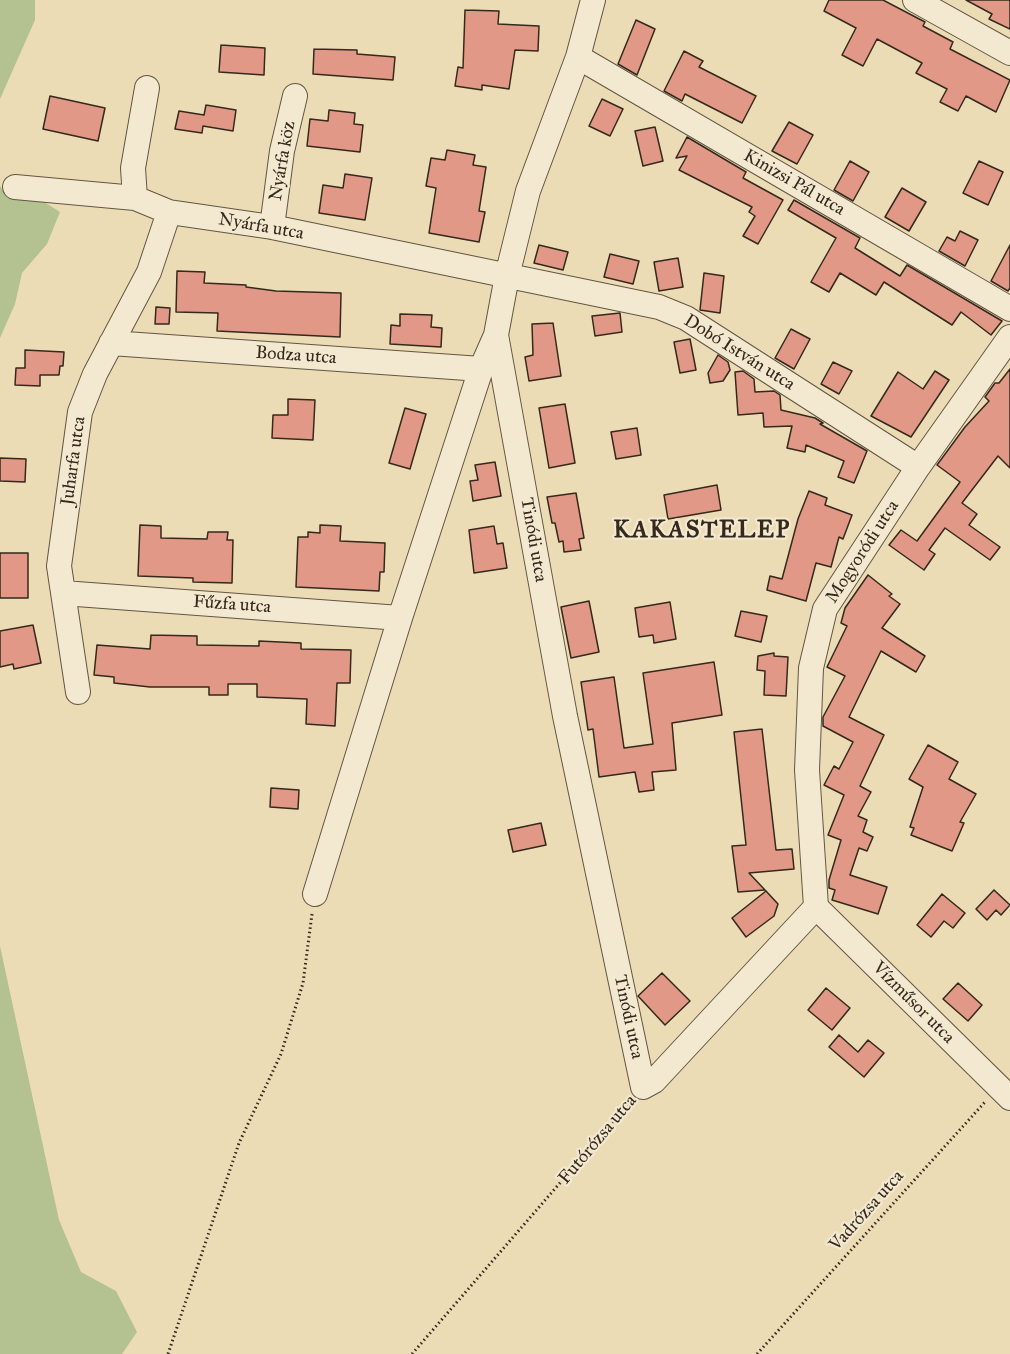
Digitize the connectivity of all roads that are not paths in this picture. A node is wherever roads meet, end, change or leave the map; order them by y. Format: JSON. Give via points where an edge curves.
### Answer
{"nodes":[{"id":1,"x":593,"y":0,"type":"edge"},
{"id":2,"x":915,"y":0,"type":"edge"},
{"id":3,"x":1010,"y":53,"type":"edge"},
{"id":4,"x":578,"y":57,"type":"junction"},
{"id":5,"x":147,"y":88,"type":"dead end"},
{"id":6,"x":295,"y":96,"type":"dead end"},
{"id":7,"x":15,"y":187,"type":"dead end"},
{"id":8,"x":135,"y":198,"type":"junction"},
{"id":9,"x":169,"y":212,"type":"junction"},
{"id":10,"x":272,"y":227,"type":"junction"},
{"id":11,"x":507,"y":276,"type":"junction"},
{"id":12,"x":1010,"y":309,"type":"edge"},
{"id":13,"x":496,"y":335,"type":"junction"},
{"id":14,"x":1010,"y":337,"type":"edge"},
{"id":15,"x":111,"y":343,"type":"junction"},
{"id":16,"x":481,"y":369,"type":"junction"},
{"id":17,"x":918,"y":467,"type":"junction"},
{"id":18,"x":63,"y":593,"type":"junction"},
{"id":19,"x":400,"y":618,"type":"junction"},
{"id":20,"x":78,"y":692,"type":"dead end"},
{"id":21,"x":315,"y":894,"type":"road end"},
{"id":22,"x":816,"y":907,"type":"junction"},
{"id":23,"x":643,"y":1087,"type":"joint"},
{"id":24,"x":1004,"y":1093,"type":"edge"}],
"edges":[{"from":1,"to":4,"type":"street","name":"Tinódi utca"},
{"from":2,"to":3,"type":"street"},
{"from":4,"to":11,"type":"street","name":"Tinódi utca","via":[[528,191]]},
{"from":4,"to":12,"type":"street","name":"Kinizsi Pál utca"},
{"from":5,"to":8,"type":"street","via":[[132,168]]},
{"from":6,"to":10,"type":"street","name":"Nyárfa köz","via":[[282,151]]},
{"from":7,"to":8,"type":"street","name":"Nyárfa utca"},
{"from":8,"to":9,"type":"street","name":"Nyárfa utca"},
{"from":9,"to":10,"type":"street","name":"Nyárfa utca"},
{"from":9,"to":15,"type":"street","name":"Juharfa utca","via":[[149,272]]},
{"from":10,"to":11,"type":"street","name":"Nyárfa utca"},
{"from":11,"to":13,"type":"street","name":"Tinódi utca"},
{"from":11,"to":17,"type":"street","name":"Dobó István utca","via":[[659,307],[686,318]]},
{"from":13,"to":16,"type":"street"},
{"from":13,"to":23,"type":"street","name":"Tinódi utca","via":[[565,716]]},
{"from":14,"to":17,"type":"street","name":"Mogyoródi utca"},
{"from":15,"to":16,"type":"street","name":"Bodza utca"},
{"from":15,"to":18,"type":"street","name":"Juharfa utca","via":[[80,412],[59,566]]},
{"from":16,"to":19,"type":"street"},
{"from":17,"to":22,"type":"street","name":"Mogyoródi utca","via":[[825,609],[811,668],[807,770]]},
{"from":18,"to":19,"type":"street","name":"Fűzfa utca"},
{"from":18,"to":20,"type":"street","name":"Juharfa utca"},
{"from":19,"to":21,"type":"street"},
{"from":22,"to":23,"type":"street","name":"Futórózsa utca","via":[[654,1081]]},
{"from":22,"to":24,"type":"street","name":"Vízműsor utca"}]}
